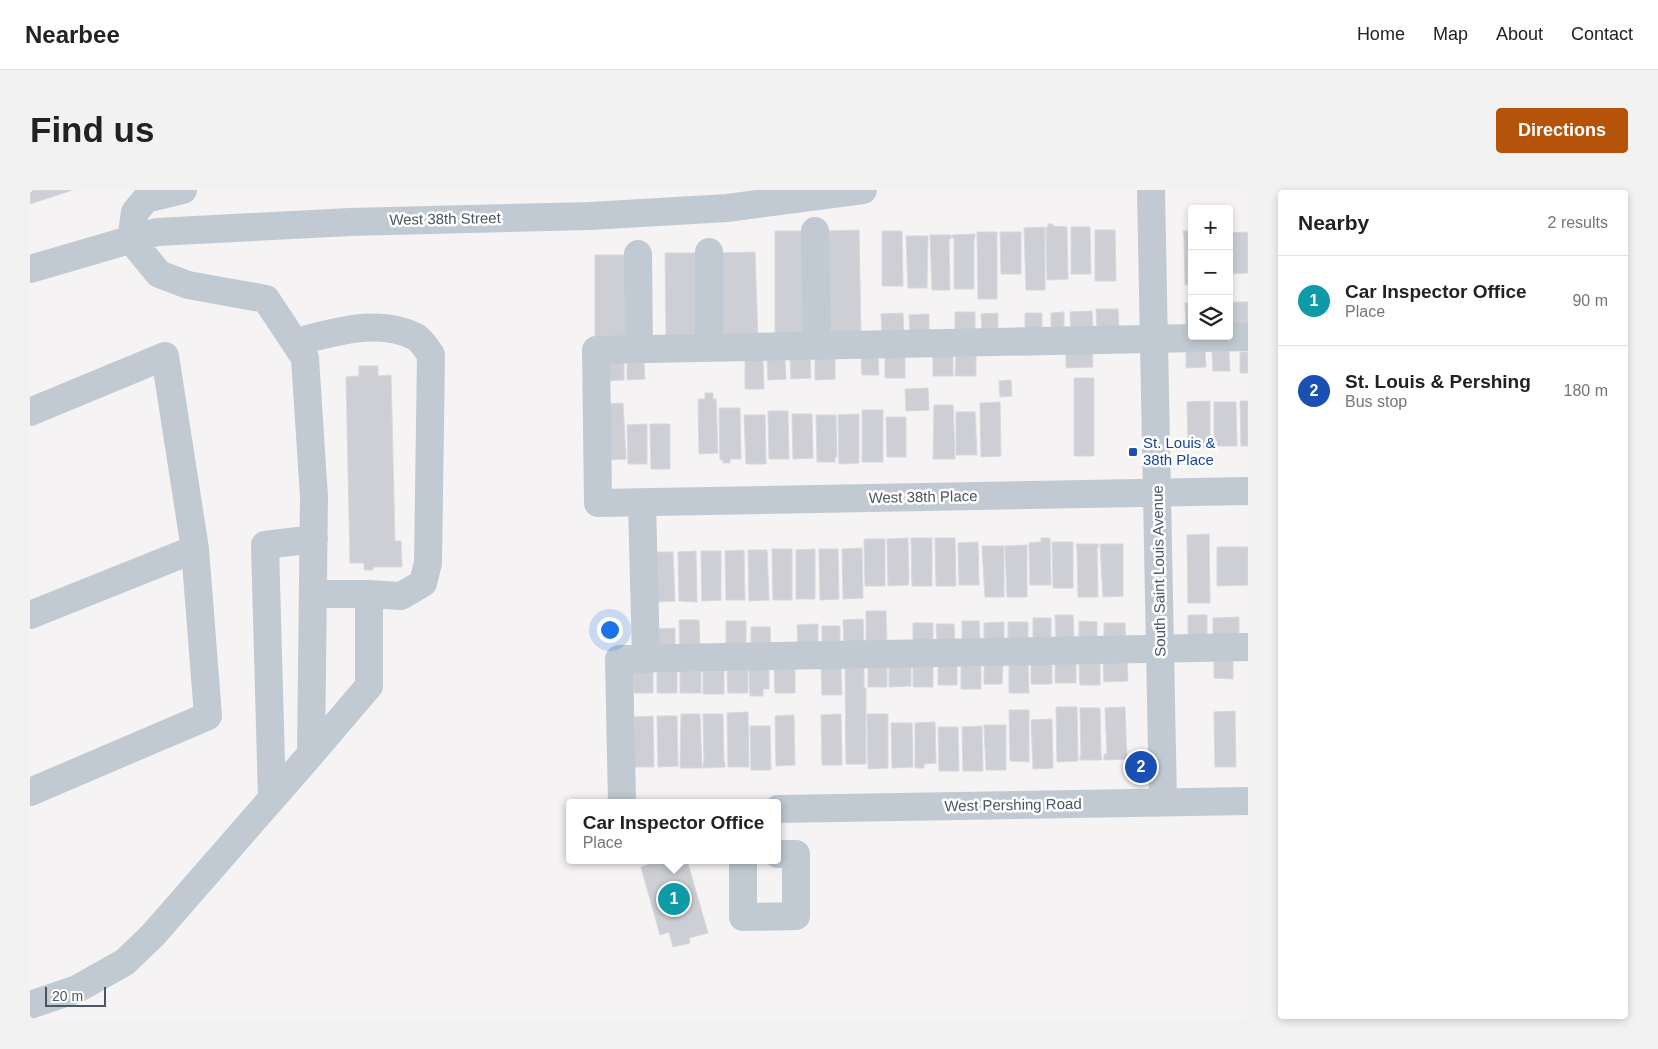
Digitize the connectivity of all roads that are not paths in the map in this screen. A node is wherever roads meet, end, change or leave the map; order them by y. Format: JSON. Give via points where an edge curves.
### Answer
{"nodes":[{"id":1,"x":183,"y":190,"type":"edge"},
{"id":2,"x":863,"y":190,"type":"edge"},
{"id":3,"x":1152,"y":190,"type":"edge"},
{"id":4,"x":815,"y":231,"type":"dead end"},
{"id":5,"x":132,"y":240,"type":"junction"},
{"id":6,"x":709,"y":252,"type":"dead end"},
{"id":7,"x":638,"y":254,"type":"dead end"},
{"id":8,"x":30,"y":269,"type":"edge"},
{"id":9,"x":1248,"y":336,"type":"edge"},
{"id":10,"x":1154,"y":338,"type":"junction"},
{"id":11,"x":295,"y":342,"type":"junction"},
{"id":12,"x":817,"y":345,"type":"junction"},
{"id":13,"x":709,"y":348,"type":"junction"},
{"id":14,"x":639,"y":349,"type":"junction"},
{"id":15,"x":30,"y":412,"type":"edge"},
{"id":16,"x":1248,"y":491,"type":"edge"},
{"id":17,"x":1158,"y":492,"type":"junction"},
{"id":18,"x":642,"y":503,"type":"junction"},
{"id":19,"x":314,"y":539,"type":"junction"},
{"id":20,"x":195,"y":549,"type":"junction"},
{"id":21,"x":313,"y":594,"type":"junction"},
{"id":22,"x":368,"y":594,"type":"junction"},
{"id":23,"x":30,"y":615,"type":"edge"},
{"id":24,"x":1248,"y":647,"type":"edge"},
{"id":25,"x":1161,"y":648,"type":"junction"},
{"id":26,"x":646,"y":659,"type":"junction"},
{"id":27,"x":311,"y":754,"type":"junction"},
{"id":28,"x":30,"y":792,"type":"edge"},
{"id":29,"x":272,"y":799,"type":"junction"},
{"id":30,"x":622,"y":799,"type":"edge"},
{"id":31,"x":1248,"y":801,"type":"edge"},
{"id":32,"x":1163,"y":802,"type":"junction"},
{"id":33,"x":781,"y":809,"type":"edge"},
{"id":34,"x":781,"y":854,"type":"edge"},
{"id":35,"x":743,"y":864,"type":"edge"},
{"id":36,"x":30,"y":1005,"type":"edge"}],
"edges":[{"from":1,"to":5,"type":"street","via":[[146,198],[135,212]]},
{"from":2,"to":5,"type":"street","name":"West 38th Street","via":[[727,208],[590,216],[340,222],[157,232]]},
{"from":3,"to":10,"type":"street","name":"South Saint Louis Avenue"},
{"from":4,"to":12,"type":"street"},
{"from":5,"to":8,"type":"street","name":"West 38th Street"},
{"from":5,"to":11,"type":"street","via":[[159,274],[188,284],[266,299]]},
{"from":6,"to":13,"type":"street"},
{"from":7,"to":14,"type":"street"},
{"from":9,"to":10,"type":"street"},
{"from":10,"to":12,"type":"street"},
{"from":10,"to":17,"type":"street","name":"South Saint Louis Avenue"},
{"from":11,"to":19,"type":"street","via":[[306,358]]},
{"from":11,"to":22,"type":"street","via":[[361,328],[391,329],[418,338],[431,355],[428,563],[425,576],[423,583],[400,596]]},
{"from":12,"to":13,"type":"street"},
{"from":13,"to":14,"type":"street"},
{"from":14,"to":18,"type":"street","name":"West 38th Place","via":[[596,350],[598,504]]},
{"from":15,"to":20,"type":"street","via":[[165,356]]},
{"from":16,"to":17,"type":"street","name":"West 38th Place"},
{"from":17,"to":18,"type":"street","name":"West 38th Place"},
{"from":17,"to":25,"type":"street","name":"South Saint Louis Avenue"},
{"from":18,"to":26,"type":"street"},
{"from":19,"to":21,"type":"street"},
{"from":19,"to":29,"type":"street","via":[[265,544]]},
{"from":20,"to":23,"type":"street"},
{"from":20,"to":28,"type":"street","via":[[208,716]]},
{"from":21,"to":22,"type":"street"},
{"from":21,"to":27,"type":"street"},
{"from":22,"to":27,"type":"street","via":[[368,686]]},
{"from":24,"to":25,"type":"street"},
{"from":25,"to":26,"type":"street"},
{"from":25,"to":32,"type":"street","name":"South Saint Louis Avenue"},
{"from":26,"to":30,"type":"street","via":[[619,659]]},
{"from":27,"to":29,"type":"street"},
{"from":29,"to":36,"type":"street","via":[[153,935],[125,962],[77,989]]},
{"from":31,"to":32,"type":"street","name":"West Pershing Road"},
{"from":32,"to":33,"type":"street","name":"West Pershing Road"},
{"from":34,"to":35,"type":"street","via":[[796,854],[796,916],[743,917]]}]}
